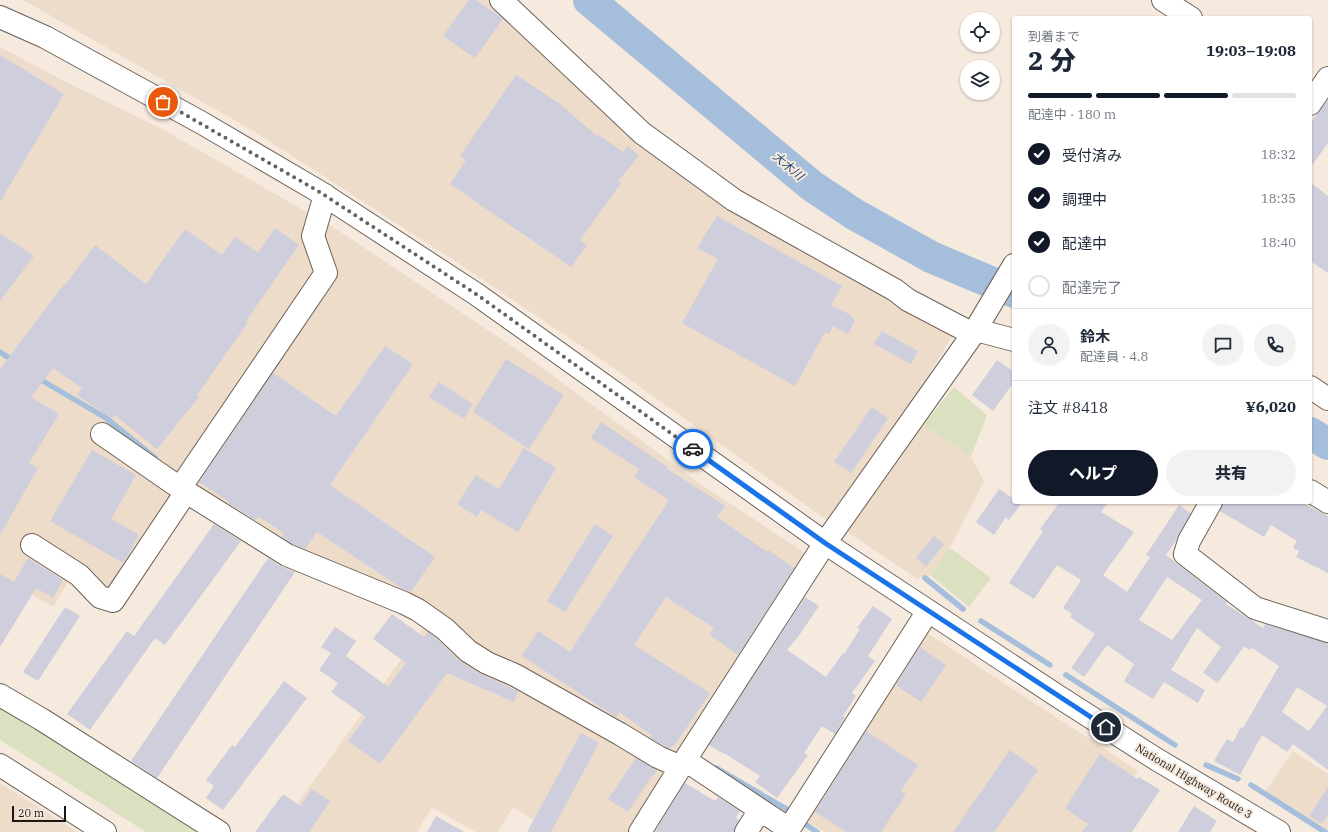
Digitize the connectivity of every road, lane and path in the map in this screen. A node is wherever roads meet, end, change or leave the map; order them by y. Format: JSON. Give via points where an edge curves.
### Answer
{"nodes":[{"id":1,"x":500,"y":0,"type":"edge"},
{"id":2,"x":1163,"y":0,"type":"edge"},
{"id":3,"x":1188,"y":16,"type":"edge"},
{"id":4,"x":0,"y":17,"type":"edge"},
{"id":5,"x":325,"y":195,"type":"junction"},
{"id":6,"x":1012,"y":268,"type":"edge"},
{"id":7,"x":974,"y":332,"type":"junction"},
{"id":8,"x":1012,"y":340,"type":"edge"},
{"id":9,"x":1312,"y":388,"type":"edge"},
{"id":10,"x":1328,"y":399,"type":"edge"},
{"id":11,"x":102,"y":434,"type":"dead end"},
{"id":12,"x":183,"y":490,"type":"junction"},
{"id":13,"x":1312,"y":492,"type":"edge"},
{"id":14,"x":1328,"y":502,"type":"edge"},
{"id":15,"x":1210,"y":504,"type":"edge"},
{"id":16,"x":825,"y":543,"type":"junction"},
{"id":17,"x":32,"y":545,"type":"dead end"},
{"id":18,"x":928,"y":611,"type":"junction"},
{"id":19,"x":1328,"y":631,"type":"edge"},
{"id":20,"x":0,"y":695,"type":"edge"},
{"id":21,"x":683,"y":763,"type":"junction"},
{"id":22,"x":0,"y":765,"type":"edge"},
{"id":23,"x":760,"y":810,"type":"junction"},
{"id":24,"x":798,"y":828,"type":"edge"},
{"id":25,"x":105,"y":832,"type":"edge"},
{"id":26,"x":219,"y":832,"type":"edge"},
{"id":27,"x":640,"y":832,"type":"edge"},
{"id":28,"x":746,"y":832,"type":"edge"},
{"id":29,"x":1279,"y":832,"type":"edge"}],
"edges":[{"from":1,"to":7,"type":"main road","via":[[642,133],[734,200],[895,290],[908,300]]},
{"from":2,"to":3,"type":"main road"},
{"from":4,"to":5,"type":"main road","name":"National Highway Route 3","via":[[45,38],[202,123]]},
{"from":5,"to":12,"type":"main road","via":[[313,236],[326,273]]},
{"from":5,"to":16,"type":"main road","name":"National Highway Route 3","via":[[476,294]]},
{"from":6,"to":7,"type":"main road"},
{"from":7,"to":8,"type":"main road"},
{"from":7,"to":16,"type":"main road"},
{"from":9,"to":10,"type":"main road"},
{"from":11,"to":12,"type":"main road"},
{"from":12,"to":17,"type":"main road","via":[[113,601],[100,597],[79,575]]},
{"from":12,"to":21,"type":"main road","via":[[287,555],[418,610],[486,664],[515,675],[658,758]]},
{"from":13,"to":14,"type":"main road"},
{"from":15,"to":19,"type":"main road","via":[[1189,541],[1185,554],[1255,608]]},
{"from":16,"to":18,"type":"main road","name":"National Highway Route 3"},
{"from":16,"to":21,"type":"main road"},
{"from":18,"to":24,"type":"main road"},
{"from":18,"to":29,"type":"main road","name":"National Highway Route 3","via":[[1156,758]]},
{"from":20,"to":26,"type":"main road"},
{"from":21,"to":23,"type":"main road"},
{"from":21,"to":27,"type":"main road"},
{"from":22,"to":25,"type":"main road"},
{"from":23,"to":24,"type":"main road","via":[[788,828]]},
{"from":23,"to":28,"type":"main road"}]}
